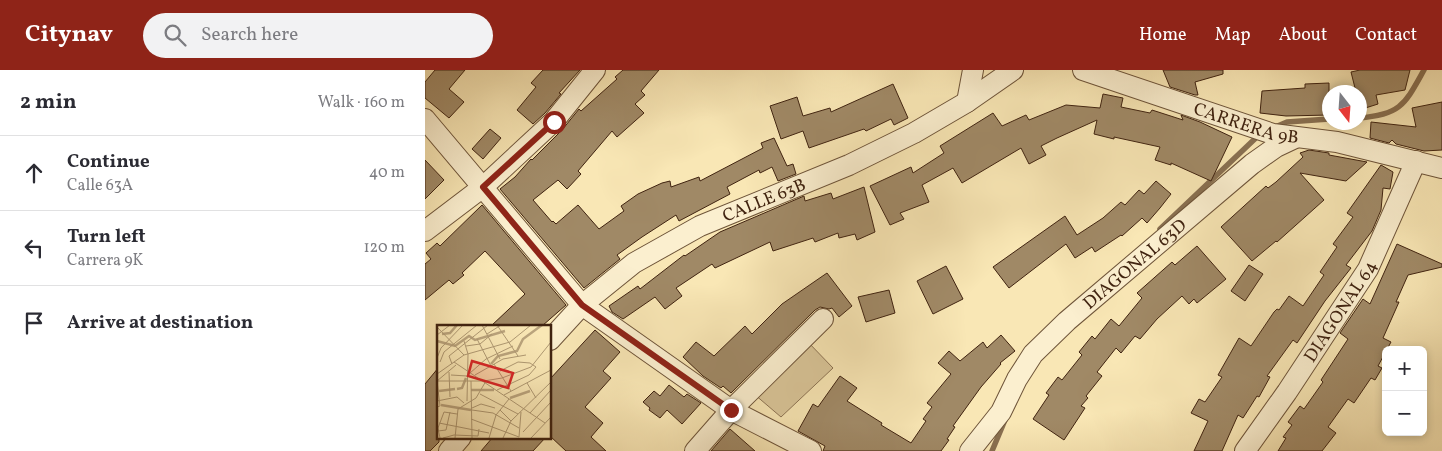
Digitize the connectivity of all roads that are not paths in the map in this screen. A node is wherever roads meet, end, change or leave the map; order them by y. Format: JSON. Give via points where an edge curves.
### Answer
{"nodes":[{"id":1,"x":595,"y":70,"type":"edge"},
{"id":2,"x":973,"y":70,"type":"edge"},
{"id":3,"x":1013,"y":70,"type":"edge"},
{"id":4,"x":1083,"y":70,"type":"edge"},
{"id":5,"x":967,"y":102,"type":"junction"},
{"id":6,"x":425,"y":119,"type":"edge"},
{"id":7,"x":1295,"y":138,"type":"junction"},
{"id":8,"x":1416,"y":162,"type":"junction"},
{"id":9,"x":1442,"y":168,"type":"edge"},
{"id":10,"x":483,"y":187,"type":"junction"},
{"id":11,"x":425,"y":231,"type":"edge"},
{"id":12,"x":582,"y":305,"type":"junction"},
{"id":13,"x":823,"y":319,"type":"dead end"},
{"id":14,"x":551,"y":339,"type":"edge"},
{"id":15,"x":731,"y":410,"type":"junction"},
{"id":16,"x":460,"y":438,"type":"edge"},
{"id":17,"x":449,"y":451,"type":"edge"},
{"id":18,"x":695,"y":451,"type":"edge"},
{"id":19,"x":811,"y":451,"type":"edge"},
{"id":20,"x":970,"y":451,"type":"edge"},
{"id":21,"x":1245,"y":451,"type":"edge"}],
"edges":[{"from":1,"to":10,"type":"street","via":[[554,122]]},
{"from":2,"to":5,"type":"street"},
{"from":3,"to":5,"type":"street","name":"CALLE 63B"},
{"from":4,"to":7,"type":"street","name":"CARRERA 9B","via":[[1273,134]]},
{"from":5,"to":12,"type":"street","name":"CALLE 63B","via":[[849,165],[700,226],[634,263]]},
{"from":6,"to":10,"type":"street"},
{"from":7,"to":8,"type":"street","name":"CARRERA 9B","via":[[1337,142]]},
{"from":7,"to":20,"type":"street","name":"DIAGONAL 63D","via":[[1252,164],[1067,321],[1033,354],[1001,412]]},
{"from":8,"to":9,"type":"street","name":"CARRERA 9B"},
{"from":8,"to":21,"type":"street","name":"DIAGONAL 64","via":[[1368,269]]},
{"from":10,"to":11,"type":"street"},
{"from":10,"to":12,"type":"street"},
{"from":12,"to":14,"type":"street","name":"CALLE 63B"},
{"from":12,"to":15,"type":"street"},
{"from":13,"to":15,"type":"street"},
{"from":15,"to":18,"type":"street"},
{"from":15,"to":19,"type":"street"},
{"from":16,"to":17,"type":"street"}]}
